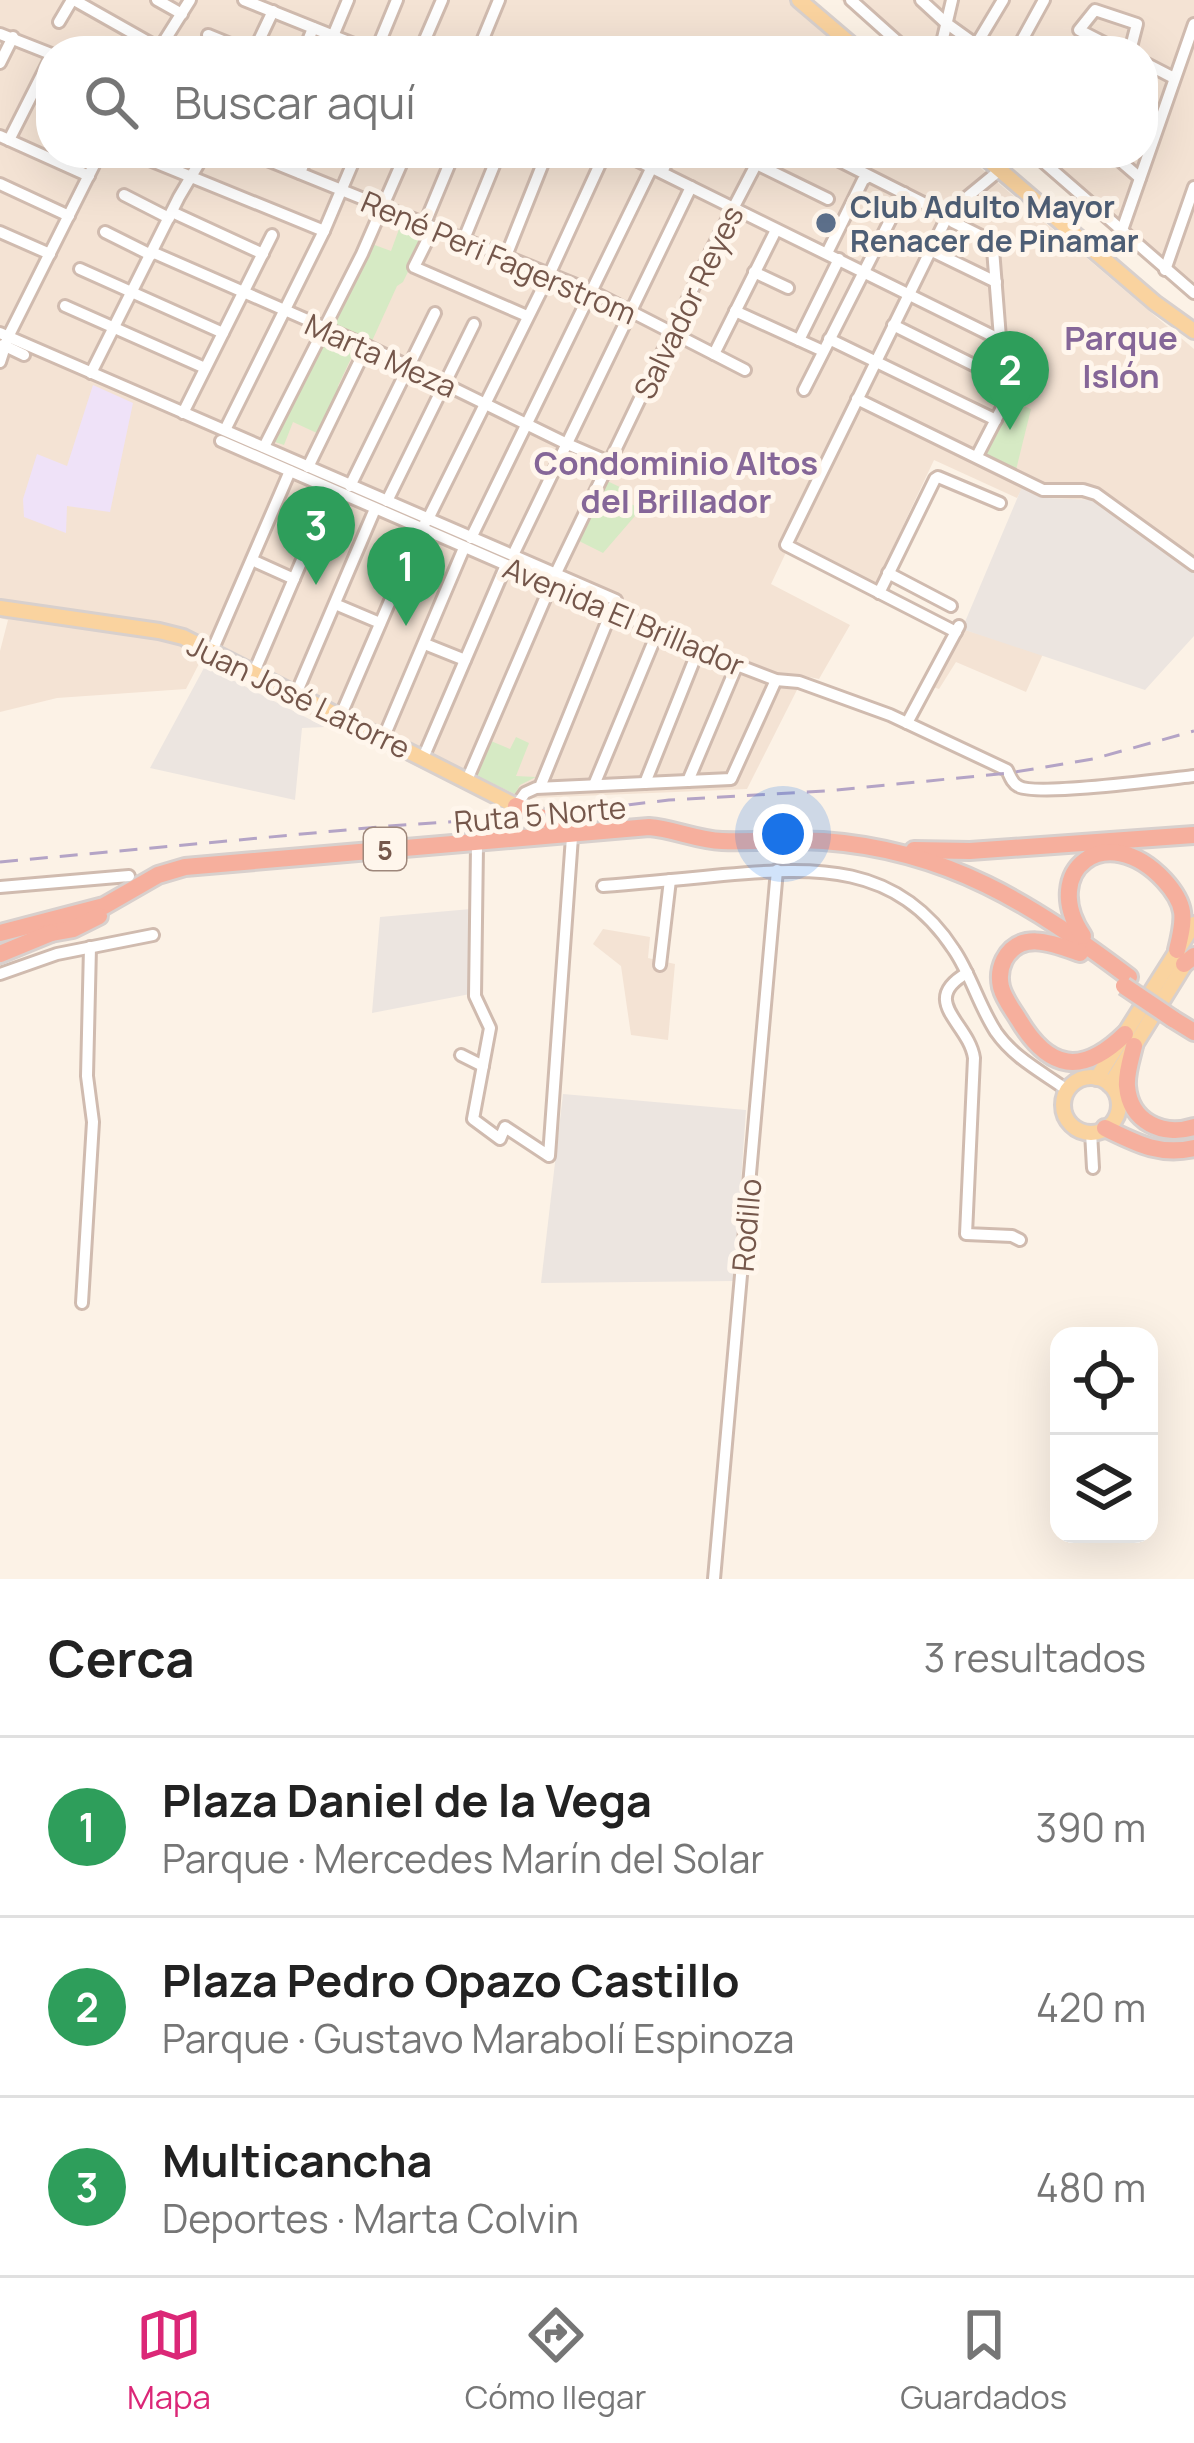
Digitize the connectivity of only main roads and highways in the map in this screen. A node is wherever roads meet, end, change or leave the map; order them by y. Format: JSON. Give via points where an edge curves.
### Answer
{"nodes":[{"id":1,"x":800,"y":0,"type":"edge"},
{"id":2,"x":842,"y":36,"type":"edge"},
{"id":3,"x":998,"y":168,"type":"edge"},
{"id":4,"x":1194,"y":335,"type":"edge"},
{"id":5,"x":0,"y":608,"type":"edge"},
{"id":6,"x":516,"y":806,"type":"joint"},
{"id":7,"x":536,"y":826,"type":"junction"},
{"id":8,"x":574,"y":834,"type":"junction"},
{"id":9,"x":1194,"y":835,"type":"edge"},
{"id":10,"x":859,"y":845,"type":"junction"},
{"id":11,"x":175,"y":869,"type":"junction"},
{"id":12,"x":129,"y":875,"type":"road end"},
{"id":13,"x":1194,"y":924,"type":"edge"},
{"id":14,"x":0,"y":930,"type":"edge"},
{"id":15,"x":51,"y":933,"type":"junction"},
{"id":16,"x":0,"y":944,"type":"edge"},
{"id":17,"x":1087,"y":952,"type":"junction"},
{"id":18,"x":0,"y":954,"type":"edge"},
{"id":19,"x":1187,"y":955,"type":"edge"},
{"id":20,"x":1182,"y":1016,"type":"edge"},
{"id":21,"x":1194,"y":1032,"type":"edge"},
{"id":22,"x":1129,"y":1040,"type":"junction"},
{"id":23,"x":1104,"y":1081,"type":"junction"},
{"id":24,"x":1194,"y":1127,"type":"edge"},
{"id":25,"x":1098,"y":1130,"type":"junction"},
{"id":26,"x":1194,"y":1148,"type":"edge"}],
"edges":[{"from":1,"to":2,"type":"main road"},
{"from":3,"to":4,"type":"main road"},
{"from":5,"to":6,"type":"main road","name":"Juan José Latorre","via":[[183,637]]},
{"from":6,"to":7,"type":"highway"},
{"from":7,"to":8,"type":"highway","name":"Ruta 5 Norte","number":"5"},
{"from":7,"to":11,"type":"highway","name":"Ruta 5 Norte","number":"5"},
{"from":8,"to":10,"type":"highway","name":"Ruta 5 Norte","number":"5","via":[[650,826],[720,841]]},
{"from":8,"to":15,"type":"highway","name":"Ruta 5 Norte","number":"5","via":[[176,874]]},
{"from":8,"to":17,"type":"highway","name":"Ruta 5 Norte","number":"5","via":[[645,832],[720,851],[804,850],[917,868],[980,892]]},
{"from":9,"to":10,"type":"highway","via":[[970,851]]},
{"from":10,"to":17,"type":"highway","name":"Ruta 5 Norte","number":"5","via":[[983,882],[1039,912]]},
{"from":11,"to":12,"type":"highway"},
{"from":11,"to":14,"type":"highway","name":"Ruta 5 Norte","number":"5","via":[[104,906]]},
{"from":13,"to":19,"type":"main road"},
{"from":15,"to":16,"type":"highway","name":"Ruta 5 Norte","number":"5"},
{"from":15,"to":18,"type":"highway"},
{"from":17,"to":19,"type":"highway","via":[[1069,892],[1081,866],[1109,851],[1144,861],[1178,895]]},
{"from":17,"to":20,"type":"highway","name":"Ruta 5 Norte","number":"5","bridge":true},
{"from":17,"to":22,"type":"highway","via":[[1041,940],[1016,946],[1002,965],[1005,997],[1034,1042],[1059,1060],[1077,1062]]},
{"from":19,"to":22,"type":"main road"},
{"from":20,"to":21,"type":"highway","name":"Ruta 5 Norte","number":"5"},
{"from":22,"to":23,"type":"main road"},
{"from":22,"to":24,"type":"highway","via":[[1127,1088],[1138,1114],[1164,1130]]},
{"from":23,"to":25,"type":"main road","via":[[1118,1108]]},
{"from":23,"to":25,"type":"main road","via":[[1080,1079],[1064,1102],[1073,1126]]},
{"from":25,"to":26,"type":"highway","via":[[1150,1149]]}]}
